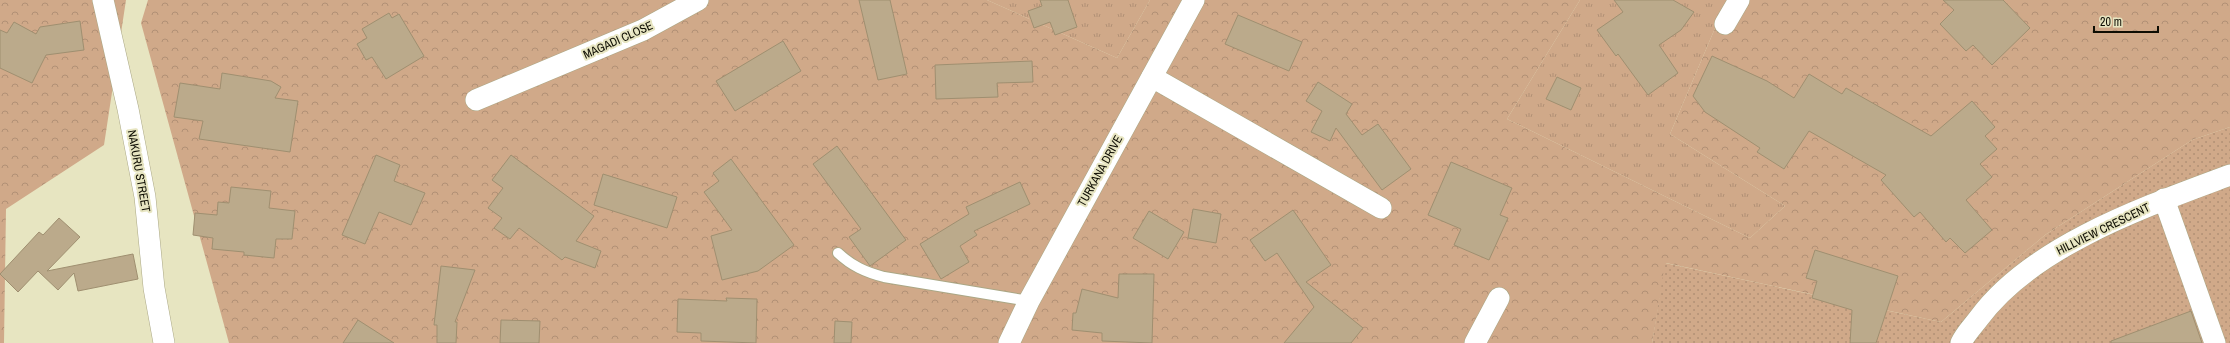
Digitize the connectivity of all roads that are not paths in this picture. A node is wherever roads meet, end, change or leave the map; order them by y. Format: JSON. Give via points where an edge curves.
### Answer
{"nodes":[{"id":1,"x":103,"y":0,"type":"edge"},
{"id":2,"x":698,"y":0,"type":"edge"},
{"id":3,"x":1194,"y":0,"type":"edge"},
{"id":4,"x":1738,"y":0,"type":"edge"},
{"id":5,"x":1726,"y":24,"type":"dead end"},
{"id":6,"x":1152,"y":77,"type":"junction"},
{"id":7,"x":476,"y":100,"type":"dead end"},
{"id":8,"x":2230,"y":175,"type":"edge"},
{"id":9,"x":2164,"y":199,"type":"junction"},
{"id":10,"x":1381,"y":208,"type":"dead end"},
{"id":11,"x":838,"y":253,"type":"dead end"},
{"id":12,"x":1499,"y":298,"type":"dead end"},
{"id":13,"x":1029,"y":300,"type":"junction"},
{"id":14,"x":164,"y":343,"type":"edge"},
{"id":15,"x":1009,"y":343,"type":"edge"},
{"id":16,"x":1475,"y":343,"type":"edge"},
{"id":17,"x":1962,"y":343,"type":"edge"},
{"id":18,"x":2215,"y":343,"type":"edge"}],
"edges":[{"from":1,"to":14,"type":"street","name":"NAKURU STREET","via":[[145,197],[154,288]]},
{"from":2,"to":7,"type":"street","name":"MAGADI CLOSE","via":[[644,30]]},
{"from":3,"to":6,"type":"street","name":"TURKANA DRIVE"},
{"from":4,"to":5,"type":"street"},
{"from":6,"to":10,"type":"street"},
{"from":6,"to":13,"type":"street","name":"TURKANA DRIVE"},
{"from":8,"to":9,"type":"street","name":"HILLVIEW CRESCENT"},
{"from":9,"to":17,"type":"street","name":"HILLVIEW CRESCENT","via":[[2063,246],[2017,278],[1987,306]]},
{"from":9,"to":18,"type":"street"},
{"from":11,"to":13,"type":"lane","via":[[863,271],[884,277]]},
{"from":12,"to":16,"type":"street"},
{"from":13,"to":15,"type":"street","name":"TURKANA DRIVE"}]}
